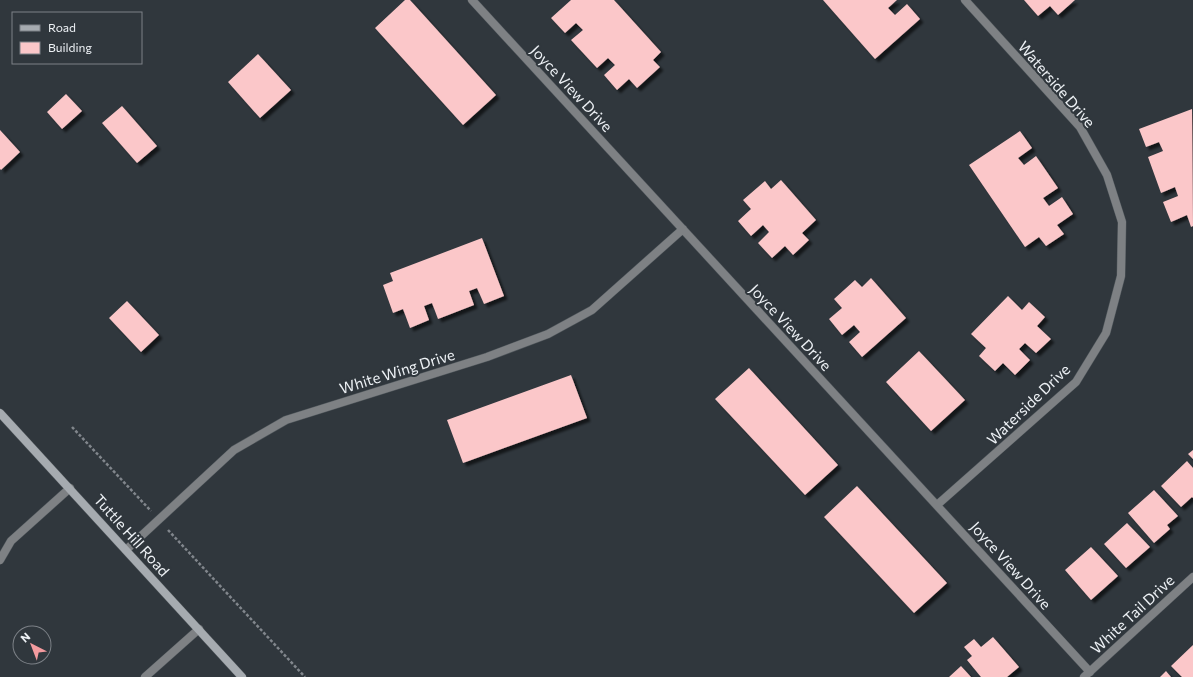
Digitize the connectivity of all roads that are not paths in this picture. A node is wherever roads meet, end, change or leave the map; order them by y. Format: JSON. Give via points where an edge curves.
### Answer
{"nodes":[{"id":1,"x":472,"y":0,"type":"edge"},
{"id":2,"x":965,"y":0,"type":"edge"},
{"id":3,"x":683,"y":229,"type":"junction"},
{"id":4,"x":0,"y":413,"type":"edge"},
{"id":5,"x":70,"y":488,"type":"junction"},
{"id":6,"x":937,"y":506,"type":"junction"},
{"id":7,"x":11,"y":541,"type":"junction"},
{"id":8,"x":0,"y":549,"type":"edge"},
{"id":9,"x":126,"y":550,"type":"junction"},
{"id":10,"x":0,"y":560,"type":"edge"},
{"id":11,"x":1193,"y":577,"type":"edge"},
{"id":12,"x":198,"y":628,"type":"junction"},
{"id":13,"x":1087,"y":675,"type":"edge"},
{"id":14,"x":145,"y":677,"type":"edge"},
{"id":15,"x":242,"y":677,"type":"edge"}],
"edges":[{"from":1,"to":3,"type":"street","name":"Joyce View Drive"},
{"from":2,"to":6,"type":"street","name":"Waterside Drive","via":[[1080,128],[1104,168],[1122,222],[1121,276],[1106,333],[1076,382]]},
{"from":3,"to":6,"type":"street","name":"Joyce View Drive"},
{"from":3,"to":9,"type":"street","name":"White Wing Drive","via":[[592,310],[548,334],[487,357],[286,420],[234,450]]},
{"from":4,"to":5,"type":"main road","name":"Tuttle Hill Road"},
{"from":5,"to":7,"type":"street"},
{"from":5,"to":9,"type":"main road","name":"Tuttle Hill Road"},
{"from":6,"to":13,"type":"street","name":"Joyce View Drive"},
{"from":7,"to":8,"type":"street"},
{"from":7,"to":10,"type":"street"},
{"from":9,"to":12,"type":"main road","name":"Tuttle Hill Road"},
{"from":11,"to":13,"type":"street","name":"White Tail Drive"},
{"from":12,"to":14,"type":"street"},
{"from":12,"to":15,"type":"main road","name":"Tuttle Hill Road"}]}
